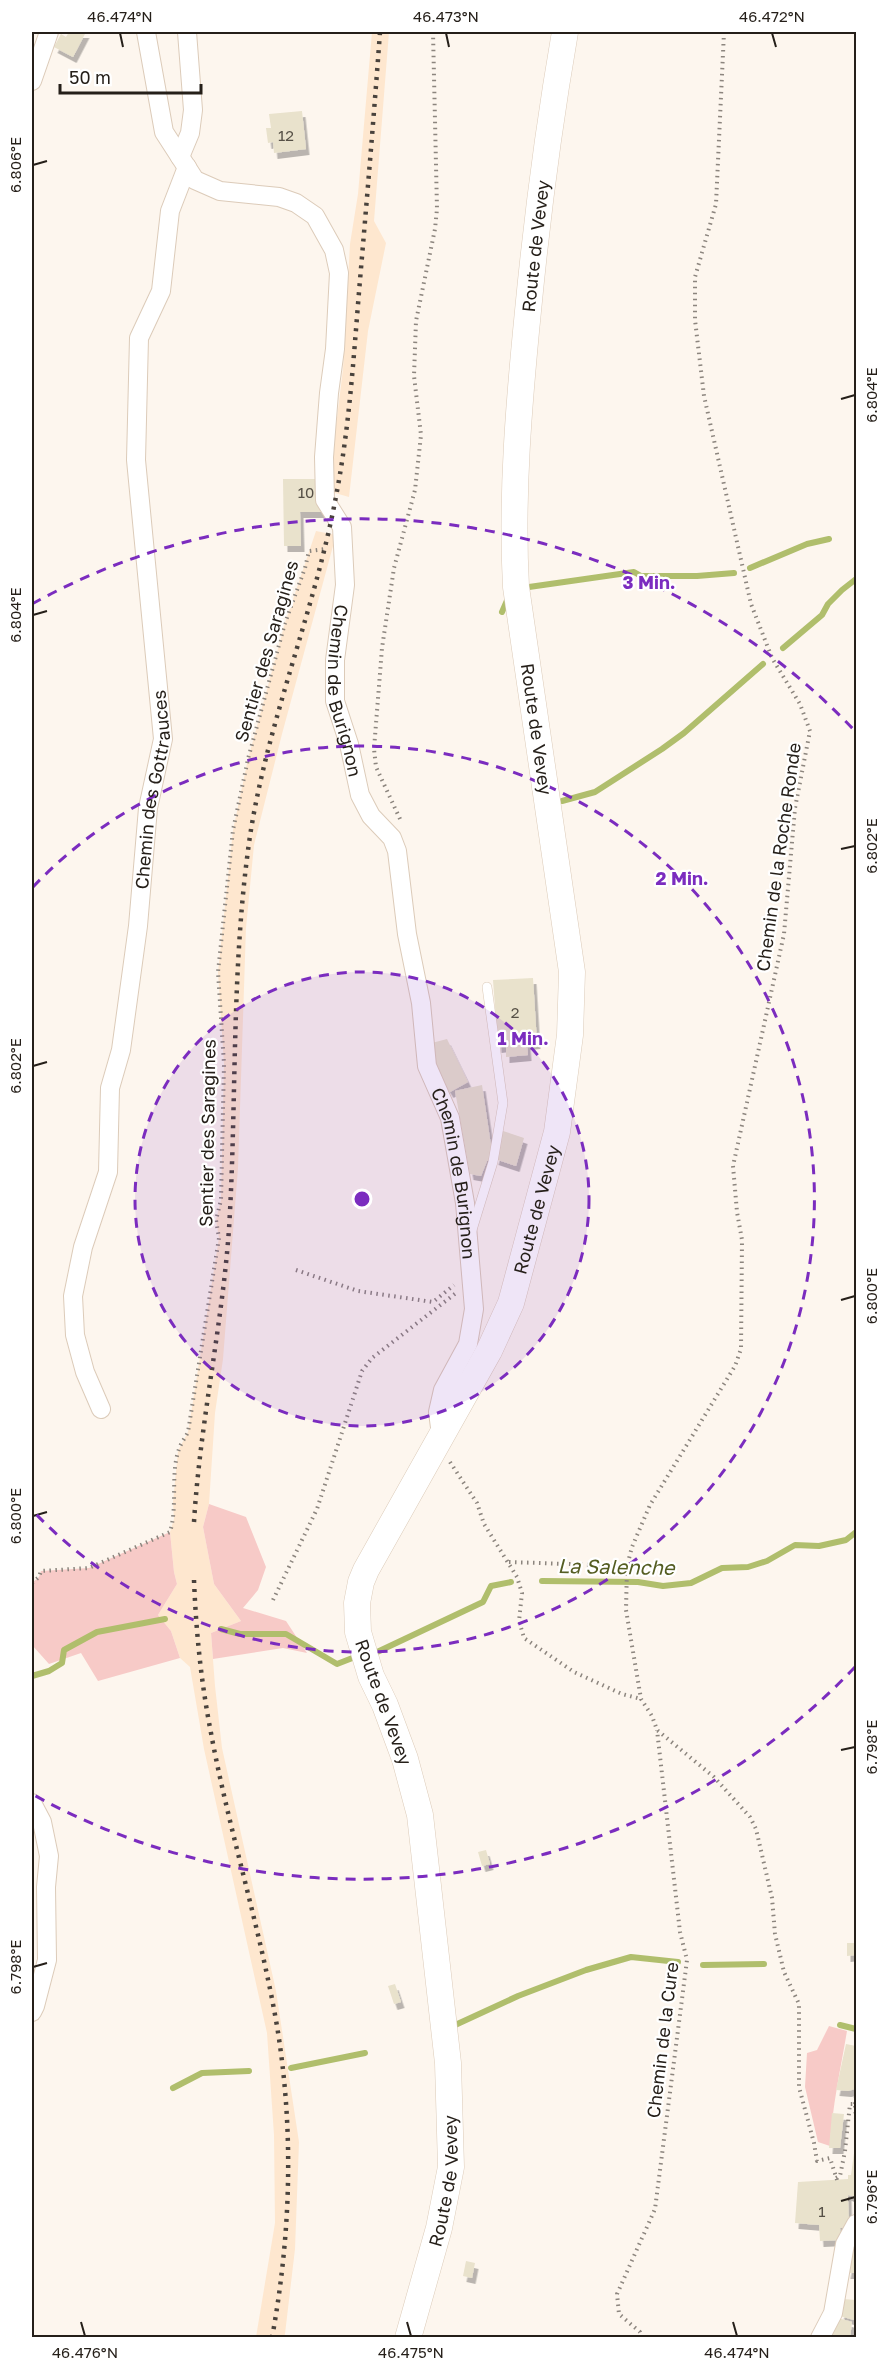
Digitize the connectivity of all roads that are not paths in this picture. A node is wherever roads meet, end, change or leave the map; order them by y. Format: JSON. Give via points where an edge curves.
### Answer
{"nodes":[{"id":1,"x":49,"y":32,"type":"edge"},
{"id":2,"x":146,"y":32,"type":"edge"},
{"id":3,"x":187,"y":32,"type":"edge"},
{"id":4,"x":565,"y":32,"type":"edge"},
{"id":5,"x":32,"y":81,"type":"edge"},
{"id":6,"x":184,"y":162,"type":"junction"},
{"id":7,"x":487,"y":987,"type":"dead end"},
{"id":8,"x":468,"y":1244,"type":"junction"},
{"id":9,"x":101,"y":1409,"type":"dead end"},
{"id":10,"x":441,"y":1435,"type":"junction"},
{"id":11,"x":32,"y":1803,"type":"edge"},
{"id":12,"x":32,"y":2012,"type":"edge"},
{"id":13,"x":856,"y":2224,"type":"edge"},
{"id":14,"x":408,"y":2337,"type":"edge"},
{"id":15,"x":820,"y":2337,"type":"edge"}],
"edges":[{"from":1,"to":5,"type":"street"},
{"from":2,"to":6,"type":"street","name":"Chemin de Burignon","via":[[164,132]]},
{"from":3,"to":6,"type":"street","name":"Chemin des Gottrauces","via":[[194,110]]},
{"from":4,"to":10,"type":"main road","name":"Route de Vevey","via":[[545,150],[521,376],[514,552],[572,972],[570,1035],[557,1132],[511,1303],[489,1351]]},
{"from":6,"to":8,"type":"street","name":"Chemin de Burignon","via":[[195,180],[220,191],[279,197],[296,203],[315,216],[334,250],[339,273],[324,500],[342,527],[345,585],[335,660],[335,701],[360,795],[371,816],[392,838],[400,868],[427,1066],[450,1118]]},
{"from":6,"to":9,"type":"street","name":"Chemin des Gottrauces","via":[[170,211],[161,291],[140,339],[136,460],[163,740],[148,808],[138,926],[121,1050],[110,1088],[108,1172],[83,1247],[73,1296],[75,1335]]},
{"from":7,"to":8,"type":"lane","via":[[503,1103],[494,1162]]},
{"from":8,"to":10,"type":"street","name":"Chemin de Burignon","via":[[464,1273],[474,1309],[468,1344],[443,1390],[438,1412]]},
{"from":10,"to":14,"type":"main road","name":"Route de Vevey","via":[[366,1570],[358,1592],[356,1615],[363,1651],[405,1759],[420,1815],[448,2062],[451,2167],[439,2228]]},
{"from":11,"to":12,"type":"street","via":[[42,1822],[49,1856],[47,1960]]},
{"from":13,"to":15,"type":"street","via":[[845,2244],[833,2313]]}]}
